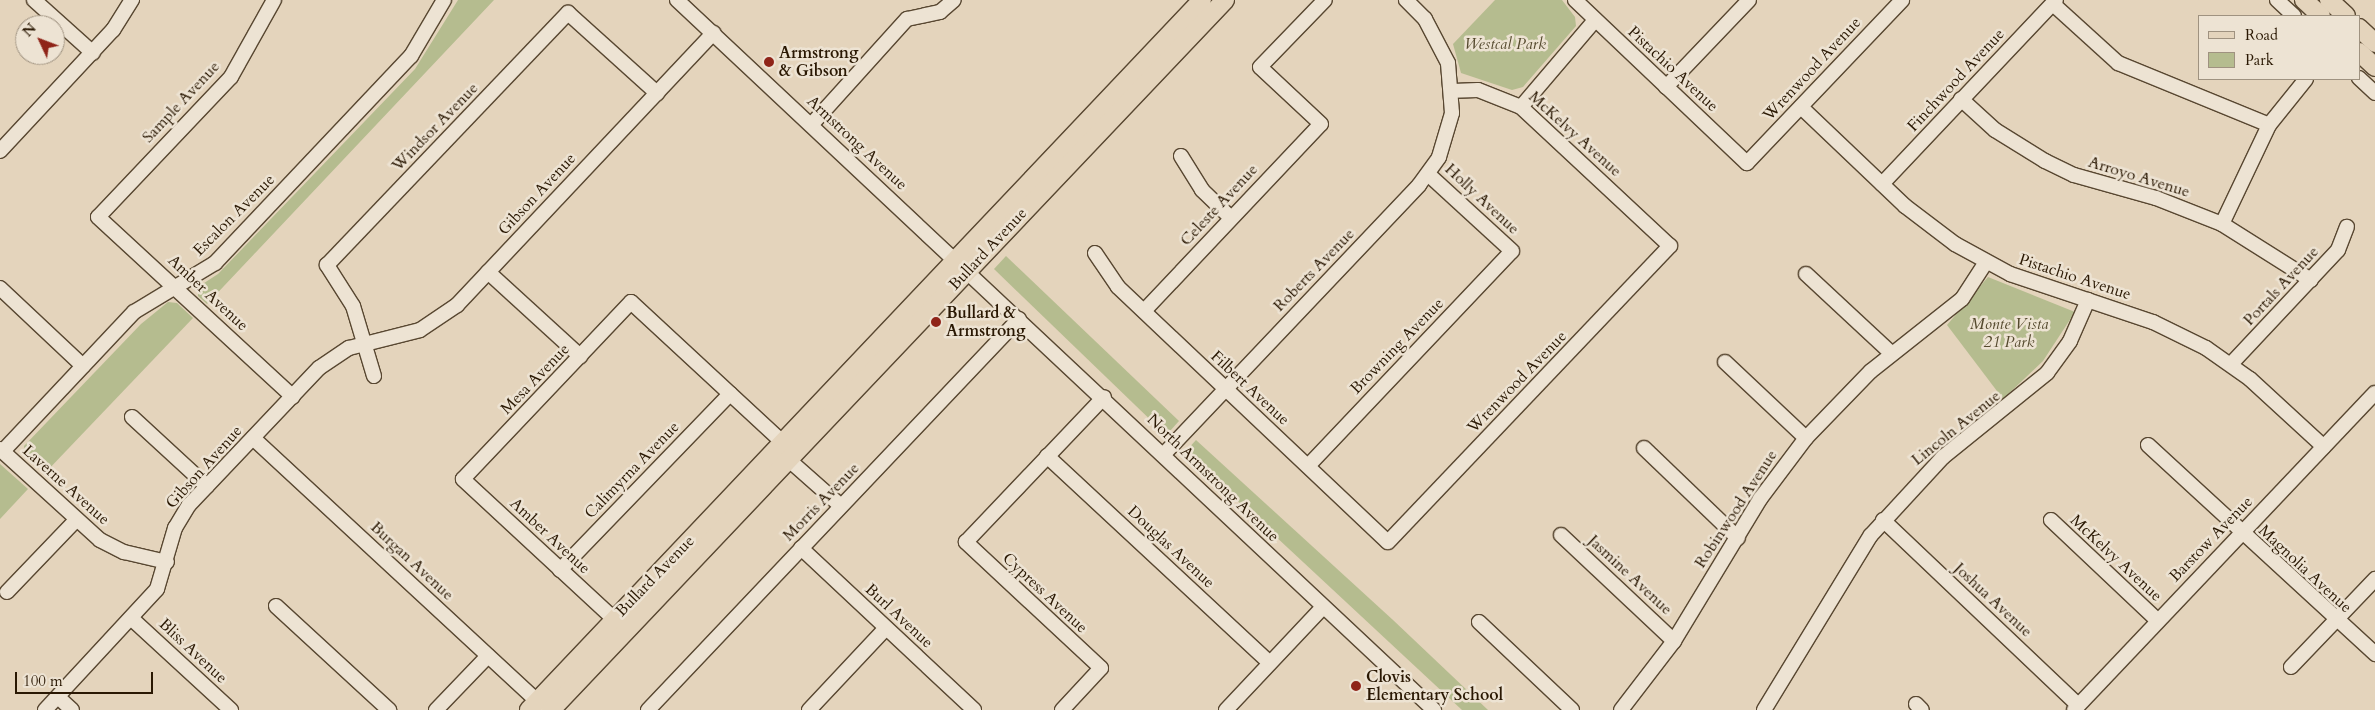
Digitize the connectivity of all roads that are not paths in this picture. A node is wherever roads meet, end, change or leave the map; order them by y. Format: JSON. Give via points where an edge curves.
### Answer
{"nodes":[{"id":1,"x":34,"y":0,"type":"edge"},
{"id":2,"x":132,"y":0,"type":"edge"},
{"id":3,"x":274,"y":0,"type":"edge"},
{"id":4,"x":444,"y":0,"type":"edge"},
{"id":5,"x":677,"y":0,"type":"edge"},
{"id":6,"x":954,"y":0,"type":"edge"},
{"id":7,"x":1202,"y":0,"type":"edge"},
{"id":8,"x":1225,"y":0,"type":"edge"},
{"id":9,"x":1325,"y":0,"type":"edge"},
{"id":10,"x":1406,"y":0,"type":"edge"},
{"id":11,"x":1575,"y":0,"type":"edge"},
{"id":12,"x":1748,"y":0,"type":"edge"},
{"id":13,"x":1902,"y":0,"type":"edge"},
{"id":14,"x":2277,"y":0,"type":"edge"},
{"id":15,"x":2304,"y":0,"type":"edge"},
{"id":16,"x":2329,"y":0,"type":"edge"},
{"id":17,"x":2054,"y":2,"type":"edge"},
{"id":18,"x":2293,"y":15,"type":"edge"},
{"id":19,"x":2320,"y":15,"type":"edge"},
{"id":20,"x":2345,"y":15,"type":"edge"},
{"id":21,"x":1594,"y":20,"type":"junction"},
{"id":22,"x":2360,"y":29,"type":"edge"},
{"id":23,"x":713,"y":33,"type":"junction"},
{"id":24,"x":2375,"y":43,"type":"edge"},
{"id":25,"x":93,"y":53,"type":"junction"},
{"id":26,"x":2360,"y":53,"type":"edge"},
{"id":27,"x":2375,"y":67,"type":"edge"},
{"id":28,"x":2360,"y":79,"type":"edge"},
{"id":29,"x":2305,"y":80,"type":"edge"},
{"id":30,"x":1666,"y":87,"type":"junction"},
{"id":31,"x":1452,"y":91,"type":"junction"},
{"id":32,"x":657,"y":93,"type":"junction"},
{"id":33,"x":2375,"y":93,"type":"edge"},
{"id":34,"x":1961,"y":99,"type":"junction"},
{"id":35,"x":1521,"y":107,"type":"junction"},
{"id":36,"x":1801,"y":107,"type":"junction"},
{"id":37,"x":812,"y":124,"type":"junction"},
{"id":38,"x":2269,"y":125,"type":"junction"},
{"id":39,"x":0,"y":151,"type":"edge"},
{"id":40,"x":1181,"y":156,"type":"dead end"},
{"id":41,"x":1747,"y":163,"type":"joint"},
{"id":42,"x":1428,"y":174,"type":"junction"},
{"id":43,"x":1882,"y":184,"type":"junction"},
{"id":44,"x":98,"y":216,"type":"joint"},
{"id":45,"x":1231,"y":218,"type":"junction"},
{"id":46,"x":2222,"y":224,"type":"junction"},
{"id":47,"x":2347,"y":226,"type":"dead end"},
{"id":48,"x":1670,"y":246,"type":"joint"},
{"id":49,"x":1512,"y":251,"type":"joint"},
{"id":50,"x":1095,"y":253,"type":"dead end"},
{"id":51,"x":1986,"y":262,"type":"junction"},
{"id":52,"x":962,"y":265,"type":"junction"},
{"id":53,"x":488,"y":272,"type":"junction"},
{"id":54,"x":1806,"y":274,"type":"dead end"},
{"id":55,"x":2311,"y":280,"type":"junction"},
{"id":56,"x":175,"y":286,"type":"junction"},
{"id":57,"x":0,"y":288,"type":"edge"},
{"id":58,"x":2088,"y":300,"type":"junction"},
{"id":59,"x":1144,"y":311,"type":"junction"},
{"id":60,"x":1019,"y":320,"type":"junction"},
{"id":61,"x":364,"y":343,"type":"junction"},
{"id":62,"x":1892,"y":354,"type":"junction"},
{"id":63,"x":580,"y":356,"type":"junction"},
{"id":64,"x":1725,"y":362,"type":"dead end"},
{"id":65,"x":2231,"y":364,"type":"junction"},
{"id":66,"x":83,"y":366,"type":"junction"},
{"id":67,"x":374,"y":376,"type":"dead end"},
{"id":68,"x":1226,"y":388,"type":"junction"},
{"id":69,"x":2375,"y":393,"type":"edge"},
{"id":70,"x":730,"y":394,"type":"junction"},
{"id":71,"x":293,"y":397,"type":"junction"},
{"id":72,"x":1104,"y":398,"type":"junction"},
{"id":73,"x":132,"y":417,"type":"dead end"},
{"id":74,"x":253,"y":438,"type":"junction"},
{"id":75,"x":1806,"y":438,"type":"junction"},
{"id":76,"x":782,"y":442,"type":"junction"},
{"id":77,"x":2148,"y":445,"type":"dead end"},
{"id":78,"x":2324,"y":447,"type":"junction"},
{"id":79,"x":1644,"y":448,"type":"dead end"},
{"id":80,"x":1,"y":450,"type":"edge"},
{"id":81,"x":1164,"y":454,"type":"junction"},
{"id":82,"x":1047,"y":456,"type":"junction"},
{"id":83,"x":789,"y":460,"type":"junction"},
{"id":84,"x":1308,"y":466,"type":"junction"},
{"id":85,"x":463,"y":479,"type":"joint"},
{"id":86,"x":207,"y":486,"type":"junction"},
{"id":87,"x":841,"y":506,"type":"junction"},
{"id":88,"x":731,"y":520,"type":"junction"},
{"id":89,"x":1883,"y":520,"type":"junction"},
{"id":90,"x":2051,"y":520,"type":"dead end"},
{"id":91,"x":75,"y":521,"type":"junction"},
{"id":92,"x":2241,"y":532,"type":"junction"},
{"id":93,"x":1561,"y":535,"type":"dead end"},
{"id":94,"x":1738,"y":538,"type":"junction"},
{"id":95,"x":1388,"y":542,"type":"joint"},
{"id":96,"x":801,"y":548,"type":"junction"},
{"id":97,"x":167,"y":562,"type":"junction"},
{"id":98,"x":560,"y":570,"type":"junction"},
{"id":99,"x":2375,"y":578,"type":"edge"},
{"id":100,"x":7,"y":592,"type":"dead end"},
{"id":101,"x":276,"y":606,"type":"dead end"},
{"id":102,"x":1323,"y":607,"type":"junction"},
{"id":103,"x":131,"y":618,"type":"junction"},
{"id":104,"x":614,"y":619,"type":"junction"},
{"id":105,"x":2158,"y":621,"type":"junction"},
{"id":106,"x":2335,"y":621,"type":"junction"},
{"id":107,"x":1479,"y":622,"type":"dead end"},
{"id":108,"x":886,"y":628,"type":"junction"},
{"id":109,"x":1674,"y":642,"type":"junction"},
{"id":110,"x":2375,"y":654,"type":"edge"},
{"id":111,"x":488,"y":656,"type":"junction"},
{"id":112,"x":1270,"y":663,"type":"junction"},
{"id":113,"x":2291,"y":667,"type":"dead end"},
{"id":114,"x":58,"y":697,"type":"junction"},
{"id":115,"x":2076,"y":707,"type":"edge"},
{"id":116,"x":541,"y":708,"type":"edge"},
{"id":117,"x":45,"y":710,"type":"edge"},
{"id":118,"x":72,"y":710,"type":"edge"},
{"id":119,"x":231,"y":710,"type":"edge"},
{"id":120,"x":389,"y":710,"type":"edge"},
{"id":121,"x":436,"y":710,"type":"edge"},
{"id":122,"x":648,"y":710,"type":"edge"},
{"id":123,"x":809,"y":710,"type":"edge"},
{"id":124,"x":974,"y":710,"type":"edge"},
{"id":125,"x":1062,"y":710,"type":"edge"},
{"id":126,"x":1226,"y":710,"type":"edge"},
{"id":127,"x":1434,"y":710,"type":"edge"},
{"id":128,"x":1572,"y":710,"type":"edge"},
{"id":129,"x":1621,"y":710,"type":"edge"},
{"id":130,"x":1764,"y":710,"type":"edge"}],
"edges":[{"from":1,"to":25,"type":"street"},
{"from":2,"to":25,"type":"street"},
{"from":3,"to":44,"type":"street","name":"Sample Avenue","via":[[231,77]]},
{"from":4,"to":56,"type":"street","name":"Escalon Avenue","via":[[411,56],[215,262]]},
{"from":5,"to":23,"type":"street","name":"Armstrong Avenue"},
{"from":6,"to":37,"type":"street","via":[[940,12],[907,19]]},
{"from":7,"to":52,"type":"main road","name":"Bullard Avenue"},
{"from":8,"to":52,"type":"main road","name":"Bullard Avenue"},
{"from":9,"to":45,"type":"street","name":"Celeste Avenue","via":[[1260,67],[1321,124]]},
{"from":10,"to":31,"type":"street","via":[[1440,42]]},
{"from":11,"to":21,"type":"street","name":"Pistachio Avenue"},
{"from":12,"to":30,"type":"street"},
{"from":13,"to":36,"type":"street","name":"Wrenwood Avenue"},
{"from":14,"to":18,"type":"street"},
{"from":15,"to":19,"type":"main road"},
{"from":16,"to":20,"type":"main road"},
{"from":17,"to":34,"type":"street","name":"Finchwood Avenue"},
{"from":17,"to":38,"type":"street","via":[[2118,63]]},
{"from":21,"to":30,"type":"street","name":"Pistachio Avenue"},
{"from":21,"to":35,"type":"street"},
{"from":22,"to":24,"type":"main road"},
{"from":23,"to":32,"type":"street","name":"Gibson Avenue"},
{"from":23,"to":37,"type":"street","name":"Armstrong Avenue"},
{"from":25,"to":39,"type":"street"},
{"from":26,"to":27,"type":"main road"},
{"from":28,"to":33,"type":"street"},
{"from":29,"to":38,"type":"street"},
{"from":30,"to":41,"type":"street","name":"Pistachio Avenue"},
{"from":31,"to":35,"type":"street","name":"McKelvy Avenue","via":[[1478,90]]},
{"from":31,"to":42,"type":"street","name":"Roberts Avenue","via":[[1448,135]]},
{"from":32,"to":53,"type":"street","name":"Gibson Avenue"},
{"from":32,"to":61,"type":"street","name":"Windsor Avenue","via":[[568,13],[327,265],[346,290]]},
{"from":34,"to":43,"type":"street","name":"Finchwood Avenue"},
{"from":34,"to":46,"type":"street","name":"Arroyo Avenue","via":[[2022,149],[2059,168]]},
{"from":35,"to":48,"type":"street","name":"McKelvy Avenue"},
{"from":36,"to":41,"type":"street","name":"Wrenwood Avenue"},
{"from":36,"to":43,"type":"street","name":"Pistachio Avenue"},
{"from":37,"to":52,"type":"street","name":"Armstrong Avenue"},
{"from":38,"to":46,"type":"street"},
{"from":40,"to":45,"type":"street","via":[[1202,190]]},
{"from":42,"to":49,"type":"street","name":"Holly Avenue"},
{"from":42,"to":68,"type":"street","name":"Roberts Avenue"},
{"from":43,"to":51,"type":"street","name":"Pistachio Avenue","via":[[1925,223]]},
{"from":44,"to":56,"type":"street","name":"Amber Avenue"},
{"from":45,"to":59,"type":"street","name":"Celeste Avenue"},
{"from":46,"to":55,"type":"street","name":"Arroyo Avenue"},
{"from":47,"to":55,"type":"street","name":"Portals Avenue","via":[[2338,250]]},
{"from":48,"to":95,"type":"street","name":"Wrenwood Avenue"},
{"from":49,"to":84,"type":"street","name":"Browning Avenue"},
{"from":50,"to":59,"type":"street","name":"Filbert Avenue","via":[[1118,287]]},
{"from":51,"to":58,"type":"street","name":"Pistachio Avenue","via":[[2039,286]]},
{"from":51,"to":62,"type":"street","name":"Robinwood Avenue","via":[[1962,299]]},
{"from":52,"to":60,"type":"street","name":"North Armstrong Avenue"},
{"from":52,"to":76,"type":"main road","name":"Bullard Avenue"},
{"from":52,"to":83,"type":"main road","name":"Bullard Avenue"},
{"from":53,"to":61,"type":"street","name":"Gibson Avenue","via":[[439,320],[420,330]]},
{"from":53,"to":63,"type":"street"},
{"from":54,"to":62,"type":"street"},
{"from":55,"to":65,"type":"street","name":"Portals Avenue"},
{"from":56,"to":66,"type":"street","name":"Escalon Avenue","via":[[134,312]]},
{"from":56,"to":71,"type":"street","name":"Amber Avenue"},
{"from":57,"to":66,"type":"street"},
{"from":58,"to":65,"type":"street","name":"Pistachio Avenue","via":[[2153,322]]},
{"from":58,"to":89,"type":"street","name":"Lincoln Avenue","via":[[2070,342],[2046,373],[1943,457]]},
{"from":59,"to":68,"type":"street","name":"Filbert Avenue"},
{"from":60,"to":72,"type":"street","name":"North Armstrong Avenue"},
{"from":60,"to":87,"type":"street","name":"Morris Avenue"},
{"from":61,"to":67,"type":"street"},
{"from":61,"to":71,"type":"street","name":"Gibson Avenue","via":[[334,356]]},
{"from":62,"to":75,"type":"street","name":"Robinwood Avenue","via":[[1836,404]]},
{"from":63,"to":70,"type":"street","name":"Mesa Avenue","via":[[631,302]]},
{"from":63,"to":85,"type":"street","name":"Mesa Avenue"},
{"from":64,"to":75,"type":"street"},
{"from":65,"to":78,"type":"street","name":"Pistachio Avenue"},
{"from":66,"to":80,"type":"street","name":"Escalon Avenue"},
{"from":68,"to":81,"type":"street","name":"Roberts Avenue"},
{"from":68,"to":84,"type":"street","name":"Filbert Avenue"},
{"from":69,"to":78,"type":"street","name":"Barstow Avenue"},
{"from":70,"to":76,"type":"street"},
{"from":70,"to":98,"type":"street","name":"Calimyrna Avenue"},
{"from":71,"to":74,"type":"street","name":"Gibson Avenue"},
{"from":72,"to":81,"type":"street","name":"North Armstrong Avenue"},
{"from":72,"to":82,"type":"street"},
{"from":73,"to":86,"type":"street"},
{"from":74,"to":86,"type":"street","name":"Gibson Avenue"},
{"from":74,"to":111,"type":"street","name":"Burgan Avenue"},
{"from":75,"to":94,"type":"street","name":"Robinwood Avenue"},
{"from":76,"to":88,"type":"main road","name":"Bullard Avenue","via":[[780,456]]},
{"from":76,"to":104,"type":"main road","name":"Bullard Avenue"},
{"from":77,"to":92,"type":"street","name":"Magnolia Avenue"},
{"from":78,"to":92,"type":"street","name":"Barstow Avenue"},
{"from":79,"to":94,"type":"street"},
{"from":80,"to":91,"type":"street","name":"Laverne Avenue"},
{"from":81,"to":102,"type":"street","name":"North Armstrong Avenue"},
{"from":82,"to":112,"type":"street","name":"Douglas Avenue"},
{"from":82,"to":125,"type":"street","name":"Cypress Avenue","via":[[966,542],[1101,668]]},
{"from":83,"to":87,"type":"street"},
{"from":83,"to":88,"type":"main road","name":"Bullard Avenue"},
{"from":84,"to":95,"type":"street","name":"Filbert Avenue"},
{"from":85,"to":98,"type":"street","name":"Amber Avenue"},
{"from":86,"to":97,"type":"street","name":"Gibson Avenue","via":[[175,528]]},
{"from":87,"to":96,"type":"street","name":"Morris Avenue"},
{"from":88,"to":116,"type":"main road","name":"Bullard Avenue"},
{"from":89,"to":115,"type":"street","name":"Joshua Avenue"},
{"from":89,"to":130,"type":"street","name":"Lincoln Avenue"},
{"from":90,"to":105,"type":"street","name":"McKelvy Avenue"},
{"from":91,"to":97,"type":"street","name":"Laverne Avenue","via":[[124,552]]},
{"from":91,"to":100,"type":"street"},
{"from":92,"to":105,"type":"street","name":"Barstow Avenue"},
{"from":92,"to":106,"type":"street","name":"Magnolia Avenue"},
{"from":93,"to":109,"type":"street","name":"Jasmine Avenue"},
{"from":94,"to":109,"type":"street","name":"Robinwood Avenue"},
{"from":96,"to":108,"type":"street","name":"Burl Avenue"},
{"from":96,"to":122,"type":"street","name":"Morris Avenue"},
{"from":97,"to":103,"type":"street","name":"Gibson Avenue","via":[[157,589]]},
{"from":98,"to":104,"type":"street","name":"Amber Avenue"},
{"from":99,"to":106,"type":"street"},
{"from":101,"to":120,"type":"street"},
{"from":102,"to":112,"type":"street"},
{"from":102,"to":127,"type":"street","name":"North Armstrong Avenue"},
{"from":103,"to":114,"type":"street","name":"Gibson Avenue"},
{"from":103,"to":119,"type":"street","name":"Bliss Avenue"},
{"from":104,"to":116,"type":"main road","name":"Bullard Avenue"},
{"from":105,"to":115,"type":"street","name":"Barstow Avenue"},
{"from":106,"to":110,"type":"street","name":"Magnolia Avenue"},
{"from":106,"to":113,"type":"street"},
{"from":107,"to":128,"type":"street"},
{"from":108,"to":123,"type":"street"},
{"from":108,"to":124,"type":"street","name":"Burl Avenue"},
{"from":109,"to":129,"type":"street","name":"Robinwood Avenue"},
{"from":111,"to":116,"type":"street","name":"Burgan Avenue"},
{"from":111,"to":121,"type":"street"},
{"from":112,"to":126,"type":"street"},
{"from":114,"to":117,"type":"street","name":"Gibson Avenue"},
{"from":114,"to":118,"type":"street"}]}
